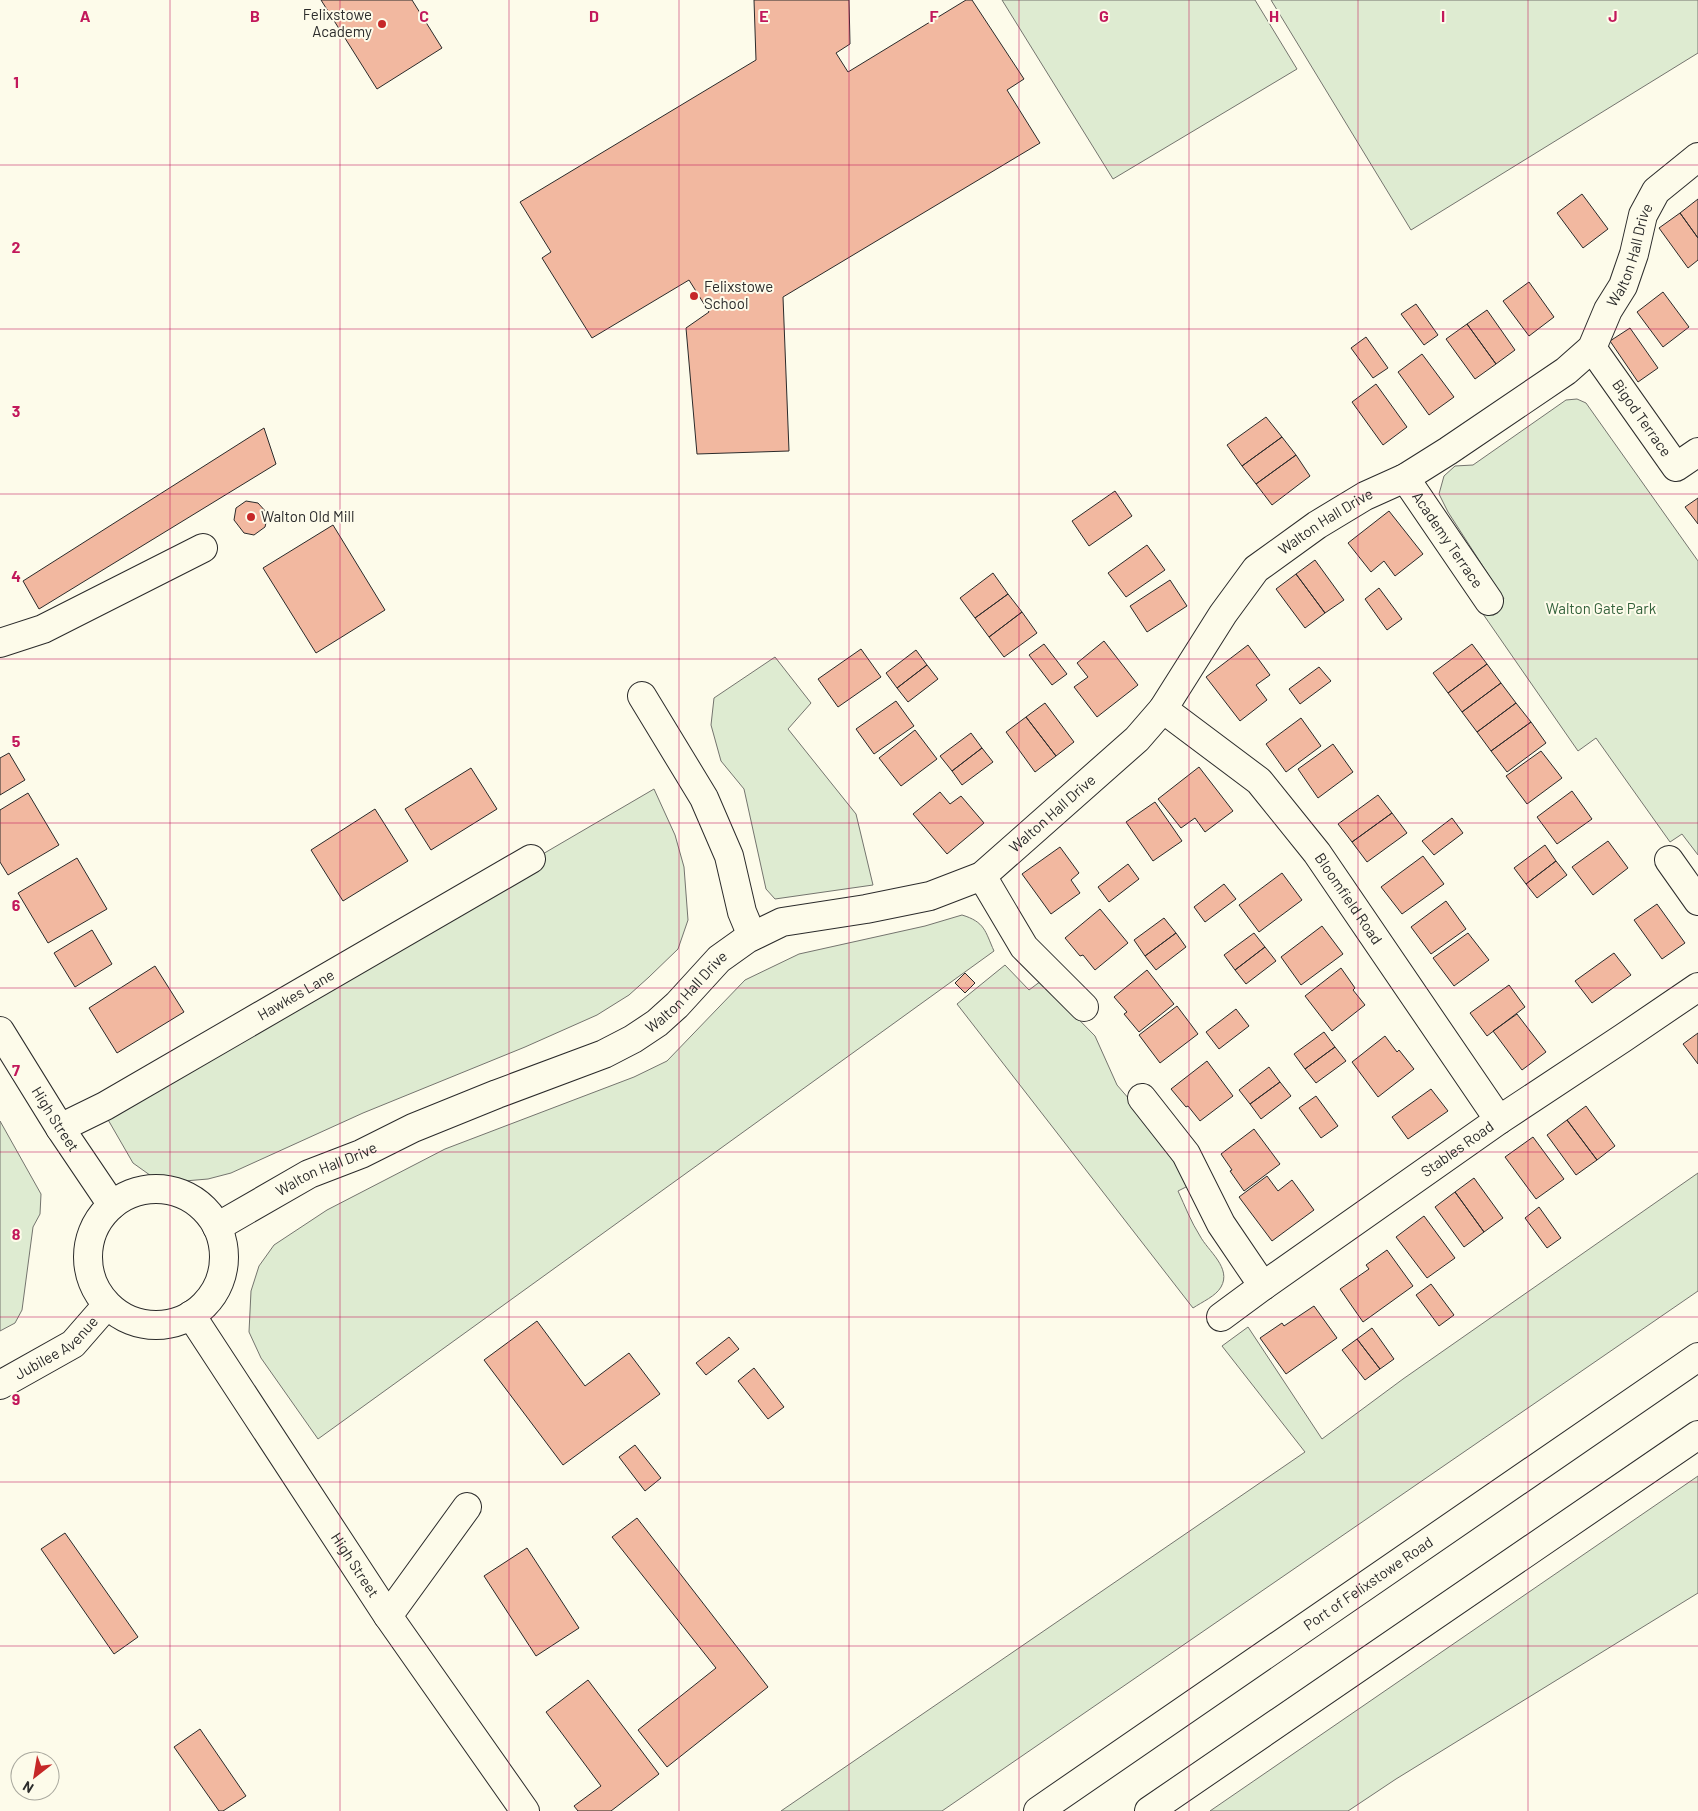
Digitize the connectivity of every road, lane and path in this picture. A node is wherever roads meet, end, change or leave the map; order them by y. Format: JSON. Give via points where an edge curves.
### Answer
{"nodes":[{"id":1,"x":1698,"y":157,"type":"edge"},
{"id":2,"x":1592,"y":348,"type":"junction"},
{"id":3,"x":1698,"y":452,"type":"edge"},
{"id":4,"x":1405,"y":478,"type":"junction"},
{"id":5,"x":203,"y":548,"type":"dead end"},
{"id":6,"x":1489,"y":601,"type":"dead end"},
{"id":7,"x":0,"y":643,"type":"edge"},
{"id":8,"x":642,"y":696,"type":"dead end"},
{"id":9,"x":1163,"y":709,"type":"junction"},
{"id":10,"x":531,"y":859,"type":"dead end"},
{"id":11,"x":1669,"y":860,"type":"dead end"},
{"id":12,"x":982,"y":876,"type":"junction"},
{"id":13,"x":1698,"y":902,"type":"edge"},
{"id":14,"x":752,"y":936,"type":"junction"},
{"id":15,"x":1698,"y":987,"type":"edge"},
{"id":16,"x":1084,"y":1007,"type":"dead end"},
{"id":17,"x":0,"y":1030,"type":"edge"},
{"id":18,"x":1142,"y":1098,"type":"dead end"},
{"id":19,"x":1499,"y":1120,"type":"junction"},
{"id":20,"x":60,"y":1128,"type":"junction"},
{"id":21,"x":112,"y":1205,"type":"junction"},
{"id":22,"x":217,"y":1227,"type":"junction"},
{"id":23,"x":1263,"y":1286,"type":"junction"},
{"id":24,"x":107,"y":1305,"type":"junction"},
{"id":25,"x":191,"y":1315,"type":"junction"},
{"id":26,"x":1220,"y":1317,"type":"dead end"},
{"id":27,"x":1698,"y":1356,"type":"edge"},
{"id":28,"x":0,"y":1385,"type":"edge"},
{"id":29,"x":1698,"y":1435,"type":"edge"},
{"id":30,"x":467,"y":1507,"type":"dead end"},
{"id":31,"x":388,"y":1616,"type":"junction"},
{"id":32,"x":525,"y":1811,"type":"edge"},
{"id":33,"x":1038,"y":1811,"type":"edge"},
{"id":34,"x":1149,"y":1811,"type":"edge"}],
"edges":[{"from":1,"to":2,"type":"main road","name":"Walton Hall Drive","via":[[1656,191],[1643,215],[1623,286],[1608,310]]},
{"from":2,"to":3,"type":"main road","name":"Bigod Terrace","via":[[1676,468]]},
{"from":2,"to":4,"type":"main road","name":"Walton Hall Drive","via":[[1566,371]]},
{"from":4,"to":6,"type":"main road","name":"Academy Terrace"},
{"from":4,"to":9,"type":"main road","name":"Walton Hall Drive","via":[[1365,496],[1317,525],[1256,569],[1223,614]]},
{"from":5,"to":7,"type":"main road","via":[[43,629]]},
{"from":8,"to":14,"type":"main road","via":[[704,798],[729,856],[742,912]]},
{"from":9,"to":12,"type":"main road","name":"Walton Hall Drive","via":[[1138,739]]},
{"from":9,"to":19,"type":"main road","name":"Bloomfield Road","via":[[1259,781],[1317,853]]},
{"from":10,"to":20,"type":"main road","name":"Hawkes Lane","via":[[105,1106]]},
{"from":11,"to":13,"type":"main road"},
{"from":12,"to":14,"type":"main road","name":"Walton Hall Drive","via":[[930,896],[782,922]]},
{"from":12,"to":16,"type":"main road","via":[[1024,947]]},
{"from":14,"to":22,"type":"main road","name":"Walton Hall Drive","via":[[718,959],[677,1005],[633,1039],[604,1054],[496,1094],[309,1174]]},
{"from":15,"to":19,"type":"main road","name":"Stables Road"},
{"from":17,"to":20,"type":"main road","name":"High Street"},
{"from":18,"to":23,"type":"main road","via":[[1186,1154],[1221,1224]]},
{"from":19,"to":23,"type":"main road","name":"Stables Road"},
{"from":20,"to":21,"type":"main road","name":"High Street"},
{"from":21,"to":22,"type":"main road","via":[[129,1194],[149,1190],[170,1191],[189,1197],[205,1210]]},
{"from":21,"to":24,"type":"main road","via":[[97,1222],[89,1243],[88,1265],[94,1287]]},
{"from":22,"to":25,"type":"main road","via":[[223,1246],[223,1266],[217,1286],[206,1303]]},
{"from":23,"to":26,"type":"main road","name":"Stables Road"},
{"from":24,"to":25,"type":"main road","via":[[126,1318],[148,1325],[170,1324]]},
{"from":24,"to":28,"type":"main road","name":"Jubilee Avenue","via":[[73,1344]]},
{"from":25,"to":31,"type":"main road","name":"High Street"},
{"from":27,"to":33,"type":"main road","name":"Port of Felixstowe Road"},
{"from":29,"to":34,"type":"main road"},
{"from":30,"to":31,"type":"main road"},
{"from":31,"to":32,"type":"main road","name":"High Street"}]}
